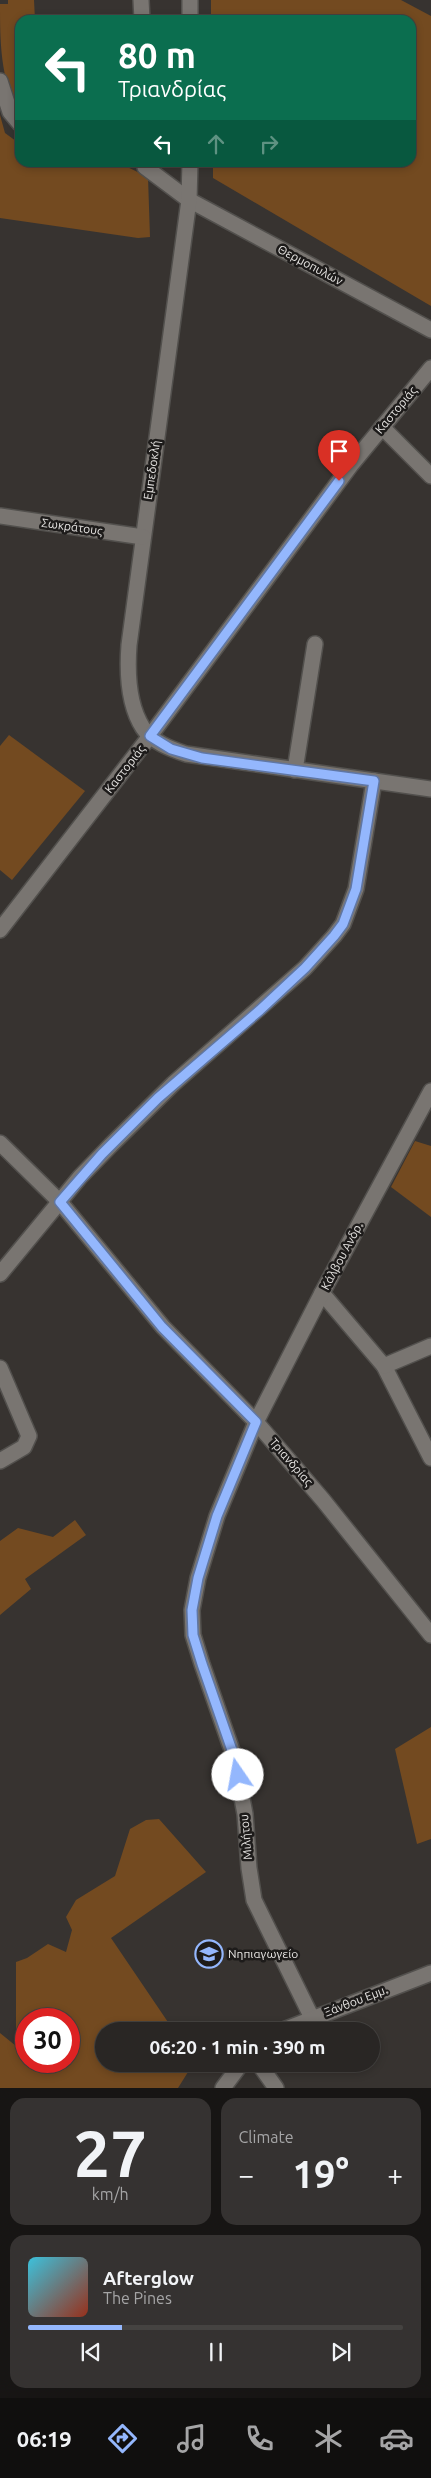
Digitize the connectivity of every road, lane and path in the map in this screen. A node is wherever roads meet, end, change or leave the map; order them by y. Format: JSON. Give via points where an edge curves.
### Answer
{"nodes":[{"id":1,"x":141,"y":0,"type":"edge"},
{"id":2,"x":190,"y":0,"type":"edge"},
{"id":3,"x":142,"y":15,"type":"edge"},
{"id":4,"x":190,"y":15,"type":"edge"},
{"id":5,"x":0,"y":81,"type":"edge"},
{"id":6,"x":15,"y":118,"type":"edge"},
{"id":7,"x":147,"y":167,"type":"edge"},
{"id":8,"x":190,"y":167,"type":"edge"},
{"id":9,"x":189,"y":200,"type":"junction"},
{"id":10,"x":431,"y":330,"type":"edge"},
{"id":11,"x":431,"y":368,"type":"edge"},
{"id":12,"x":382,"y":427,"type":"junction"},
{"id":13,"x":431,"y":476,"type":"edge"},
{"id":14,"x":0,"y":516,"type":"edge"},
{"id":15,"x":143,"y":537,"type":"junction"},
{"id":16,"x":315,"y":644,"type":"dead end"},
{"id":17,"x":150,"y":736,"type":"junction"},
{"id":18,"x":295,"y":770,"type":"junction"},
{"id":19,"x":374,"y":781,"type":"junction"},
{"id":20,"x":431,"y":789,"type":"edge"},
{"id":21,"x":0,"y":930,"type":"edge"},
{"id":22,"x":431,"y":1091,"type":"edge"},
{"id":23,"x":0,"y":1143,"type":"edge"},
{"id":24,"x":60,"y":1202,"type":"junction"},
{"id":25,"x":0,"y":1274,"type":"edge"},
{"id":26,"x":322,"y":1293,"type":"junction"},
{"id":27,"x":431,"y":1346,"type":"edge"},
{"id":28,"x":384,"y":1366,"type":"junction"},
{"id":29,"x":0,"y":1368,"type":"edge"},
{"id":30,"x":256,"y":1422,"type":"junction"},
{"id":31,"x":431,"y":1458,"type":"edge"},
{"id":32,"x":0,"y":1461,"type":"edge"},
{"id":33,"x":431,"y":1636,"type":"edge"},
{"id":34,"x":431,"y":1973,"type":"edge"},
{"id":35,"x":312,"y":2018,"type":"junction"},
{"id":36,"x":302,"y":2022,"type":"edge"},
{"id":37,"x":235,"y":2072,"type":"edge"},
{"id":38,"x":265,"y":2072,"type":"edge"},
{"id":39,"x":222,"y":2088,"type":"edge"},
{"id":40,"x":276,"y":2088,"type":"edge"}],
"edges":[{"from":1,"to":3,"type":"street"},
{"from":2,"to":4,"type":"street"},
{"from":5,"to":6,"type":"street"},
{"from":7,"to":9,"type":"street"},
{"from":8,"to":9,"type":"street","name":"Εμπεδοκλή"},
{"from":9,"to":10,"type":"street","name":"Θερμοπυλών"},
{"from":9,"to":15,"type":"street","name":"Εμπεδοκλή"},
{"from":11,"to":12,"type":"street","name":"Καστοριάς"},
{"from":12,"to":13,"type":"street"},
{"from":12,"to":17,"type":"street","name":"Καστοριάς"},
{"from":14,"to":15,"type":"street","name":"Σωκράτους"},
{"from":15,"to":17,"type":"street","name":"Εμπεδοκλή","via":[[128,660],[129,685],[136,714]]},
{"from":16,"to":18,"type":"street"},
{"from":17,"to":18,"type":"street","via":[[186,754]]},
{"from":17,"to":21,"type":"street","name":"Καστοριάς"},
{"from":18,"to":19,"type":"street"},
{"from":19,"to":20,"type":"street"},
{"from":19,"to":24,"type":"street","via":[[356,889],[343,924],[305,968],[158,1098]]},
{"from":22,"to":26,"type":"street","name":"Κάλβου Ανδρ."},
{"from":23,"to":24,"type":"street","name":"Τριανδρίας"},
{"from":24,"to":25,"type":"street"},
{"from":24,"to":30,"type":"street","name":"Τριανδρίας","via":[[162,1327]]},
{"from":26,"to":28,"type":"street"},
{"from":26,"to":30,"type":"street","name":"Κάλβου Ανδρ."},
{"from":27,"to":28,"type":"street"},
{"from":28,"to":31,"type":"street"},
{"from":29,"to":32,"type":"street","via":[[29,1436],[24,1447]]},
{"from":30,"to":33,"type":"street","name":"Τριανδρίας"},
{"from":30,"to":35,"type":"street","name":"Μιλήτου","via":[[214,1525],[198,1578],[192,1622],[202,1664],[234,1756],[254,1900]]},
{"from":34,"to":35,"type":"street","name":"Ξάνθου Εμμ."},
{"from":35,"to":36,"type":"street","name":"Ξάνθου Εμμ."},
{"from":37,"to":39,"type":"street"},
{"from":38,"to":40,"type":"street"}]}
